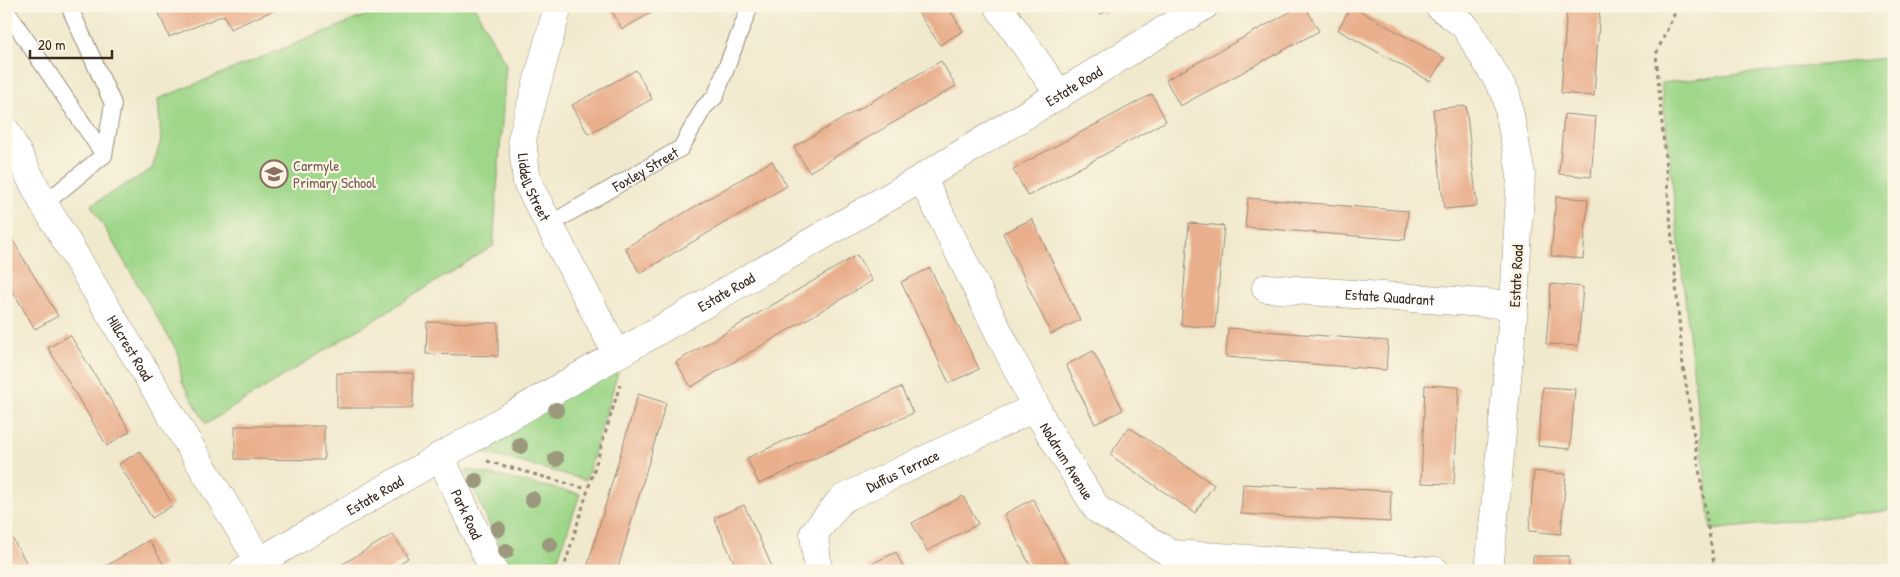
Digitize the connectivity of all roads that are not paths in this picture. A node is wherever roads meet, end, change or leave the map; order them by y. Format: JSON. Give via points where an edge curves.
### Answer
{"nodes":[{"id":1,"x":69,"y":6,"type":"edge"},
{"id":2,"x":558,"y":6,"type":"edge"},
{"id":3,"x":750,"y":6,"type":"edge"},
{"id":4,"x":998,"y":6,"type":"edge"},
{"id":5,"x":1204,"y":6,"type":"edge"},
{"id":6,"x":1439,"y":6,"type":"edge"},
{"id":7,"x":6,"y":10,"type":"edge"},
{"id":8,"x":1060,"y":95,"type":"junction"},
{"id":9,"x":6,"y":131,"type":"edge"},
{"id":10,"x":104,"y":155,"type":"junction"},
{"id":11,"x":922,"y":178,"type":"junction"},
{"id":12,"x":44,"y":204,"type":"junction"},
{"id":13,"x":550,"y":224,"type":"junction"},
{"id":14,"x":1266,"y":288,"type":"dead end"},
{"id":15,"x":1514,"y":305,"type":"junction"},
{"id":16,"x":624,"y":350,"type":"junction"},
{"id":17,"x":1036,"y":407,"type":"junction"},
{"id":18,"x":446,"y":453,"type":"junction"},
{"id":19,"x":251,"y":566,"type":"edge"},
{"id":20,"x":494,"y":571,"type":"edge"},
{"id":21,"x":818,"y":571,"type":"edge"},
{"id":22,"x":1435,"y":571,"type":"edge"},
{"id":23,"x":1489,"y":571,"type":"edge"}],
"edges":[{"from":1,"to":10,"type":"lane","via":[[114,104]]},
{"from":2,"to":13,"type":"street","name":"Liddell Street","via":[[522,139],[527,182]]},
{"from":3,"to":13,"type":"lane","name":"Foxley Street","via":[[715,97],[704,108],[682,148]]},
{"from":4,"to":8,"type":"street"},
{"from":5,"to":8,"type":"street","name":"Estate Road"},
{"from":6,"to":15,"type":"street","name":"Estate Road","via":[[1465,26],[1506,94],[1521,174]]},
{"from":7,"to":10,"type":"lane"},
{"from":8,"to":11,"type":"street","name":"Estate Road"},
{"from":9,"to":12,"type":"street","name":"Hillcrest Road"},
{"from":10,"to":12,"type":"lane"},
{"from":11,"to":16,"type":"street","name":"Estate Road"},
{"from":11,"to":17,"type":"street","name":"Noldrum Avenue"},
{"from":12,"to":19,"type":"street","name":"Hillcrest Road"},
{"from":13,"to":16,"type":"street","name":"Liddell Street"},
{"from":14,"to":15,"type":"street","name":"Estate Quadrant"},
{"from":15,"to":23,"type":"street","name":"Estate Road"},
{"from":16,"to":18,"type":"street","name":"Estate Road"},
{"from":17,"to":21,"type":"street","name":"Duffus Terrace","via":[[842,499],[814,532]]},
{"from":17,"to":22,"type":"street","name":"Noldrum Avenue","via":[[1097,510],[1172,554]]},
{"from":18,"to":19,"type":"street","name":"Estate Road"},
{"from":18,"to":20,"type":"street","name":"Park Road"}]}
